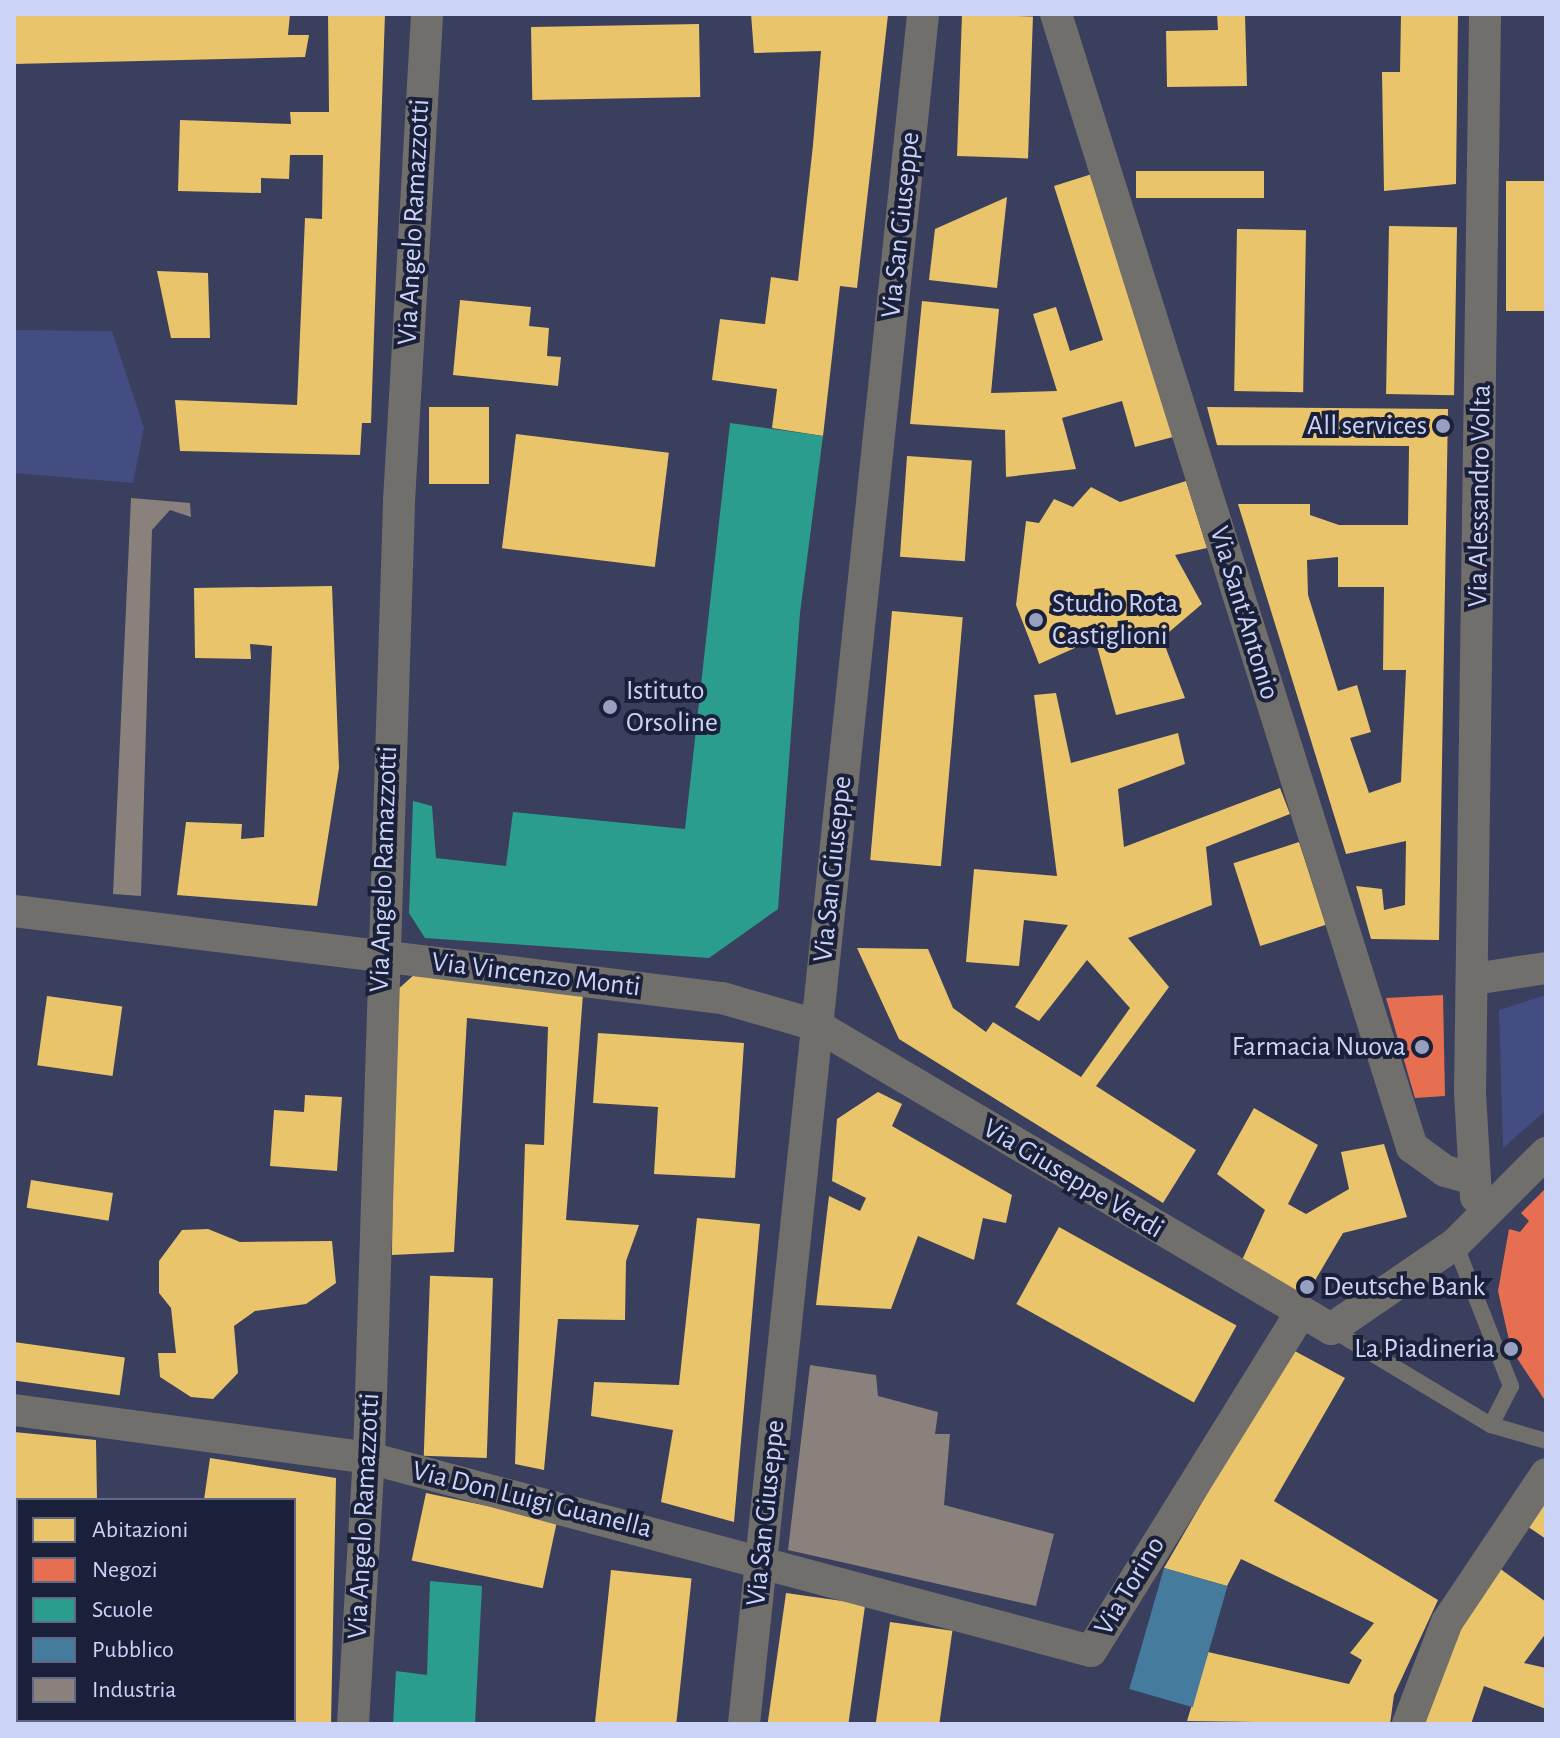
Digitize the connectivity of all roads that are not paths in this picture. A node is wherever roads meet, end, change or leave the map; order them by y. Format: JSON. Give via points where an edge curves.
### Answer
{"nodes":[{"id":1,"x":427,"y":14,"type":"edge"},
{"id":2,"x":923,"y":14,"type":"edge"},
{"id":3,"x":1056,"y":14,"type":"edge"},
{"id":4,"x":1485,"y":14,"type":"edge"},
{"id":5,"x":14,"y":911,"type":"edge"},
{"id":6,"x":380,"y":956,"type":"junction"},
{"id":7,"x":1546,"y":968,"type":"edge"},
{"id":8,"x":1474,"y":979,"type":"junction"},
{"id":9,"x":816,"y":1025,"type":"junction"},
{"id":10,"x":1546,"y":1153,"type":"edge"},
{"id":11,"x":1471,"y":1178,"type":"junction"},
{"id":12,"x":1481,"y":1216,"type":"junction"},
{"id":13,"x":1455,"y":1244,"type":"junction"},
{"id":14,"x":1299,"y":1315,"type":"junction"},
{"id":15,"x":1331,"y":1329,"type":"junction"},
{"id":16,"x":14,"y":1410,"type":"edge"},
{"id":17,"x":1491,"y":1425,"type":"junction"},
{"id":18,"x":1546,"y":1441,"type":"edge"},
{"id":19,"x":369,"y":1458,"type":"junction"},
{"id":20,"x":1546,"y":1474,"type":"edge"},
{"id":21,"x":763,"y":1559,"type":"junction"},
{"id":22,"x":353,"y":1724,"type":"edge"},
{"id":23,"x":744,"y":1724,"type":"edge"},
{"id":24,"x":1408,"y":1724,"type":"edge"}],
"edges":[{"from":1,"to":6,"type":"street","name":"Via Angelo Ramazzotti"},
{"from":2,"to":9,"type":"street","name":"Via San Giuseppe"},
{"from":3,"to":11,"type":"street","name":"Via Sant'Antonio","via":[[1412,1147],[1445,1171]]},
{"from":4,"to":8,"type":"street","name":"Via Alessandro Volta"},
{"from":5,"to":6,"type":"street","name":"Via Vincenzo Monti"},
{"from":6,"to":9,"type":"street","name":"Via Vincenzo Monti","via":[[722,998]]},
{"from":6,"to":19,"type":"street","name":"Via Angelo Ramazzotti"},
{"from":7,"to":8,"type":"street"},
{"from":8,"to":11,"type":"street","name":"Via Alessandro Volta"},
{"from":9,"to":14,"type":"street","name":"Via Giuseppe Verdi"},
{"from":9,"to":21,"type":"street","name":"Via San Giuseppe"},
{"from":10,"to":12,"type":"street"},
{"from":11,"to":12,"type":"street","name":"Via Alessandro Volta"},
{"from":12,"to":13,"type":"street"},
{"from":13,"to":15,"type":"street"},
{"from":13,"to":17,"type":"lane","via":[[1511,1386]]},
{"from":14,"to":15,"type":"street","name":"Via Giuseppe Verdi"},
{"from":14,"to":21,"type":"street","name":"Via Torino","via":[[1091,1651]]},
{"from":15,"to":17,"type":"lane"},
{"from":16,"to":19,"type":"street","name":"Via Don Luigi Guanella"},
{"from":17,"to":18,"type":"lane"},
{"from":19,"to":21,"type":"street","name":"Via Don Luigi Guanella"},
{"from":19,"to":22,"type":"street","name":"Via Angelo Ramazzotti"},
{"from":20,"to":24,"type":"street","via":[[1447,1622]]},
{"from":21,"to":23,"type":"street","name":"Via San Giuseppe"}]}
